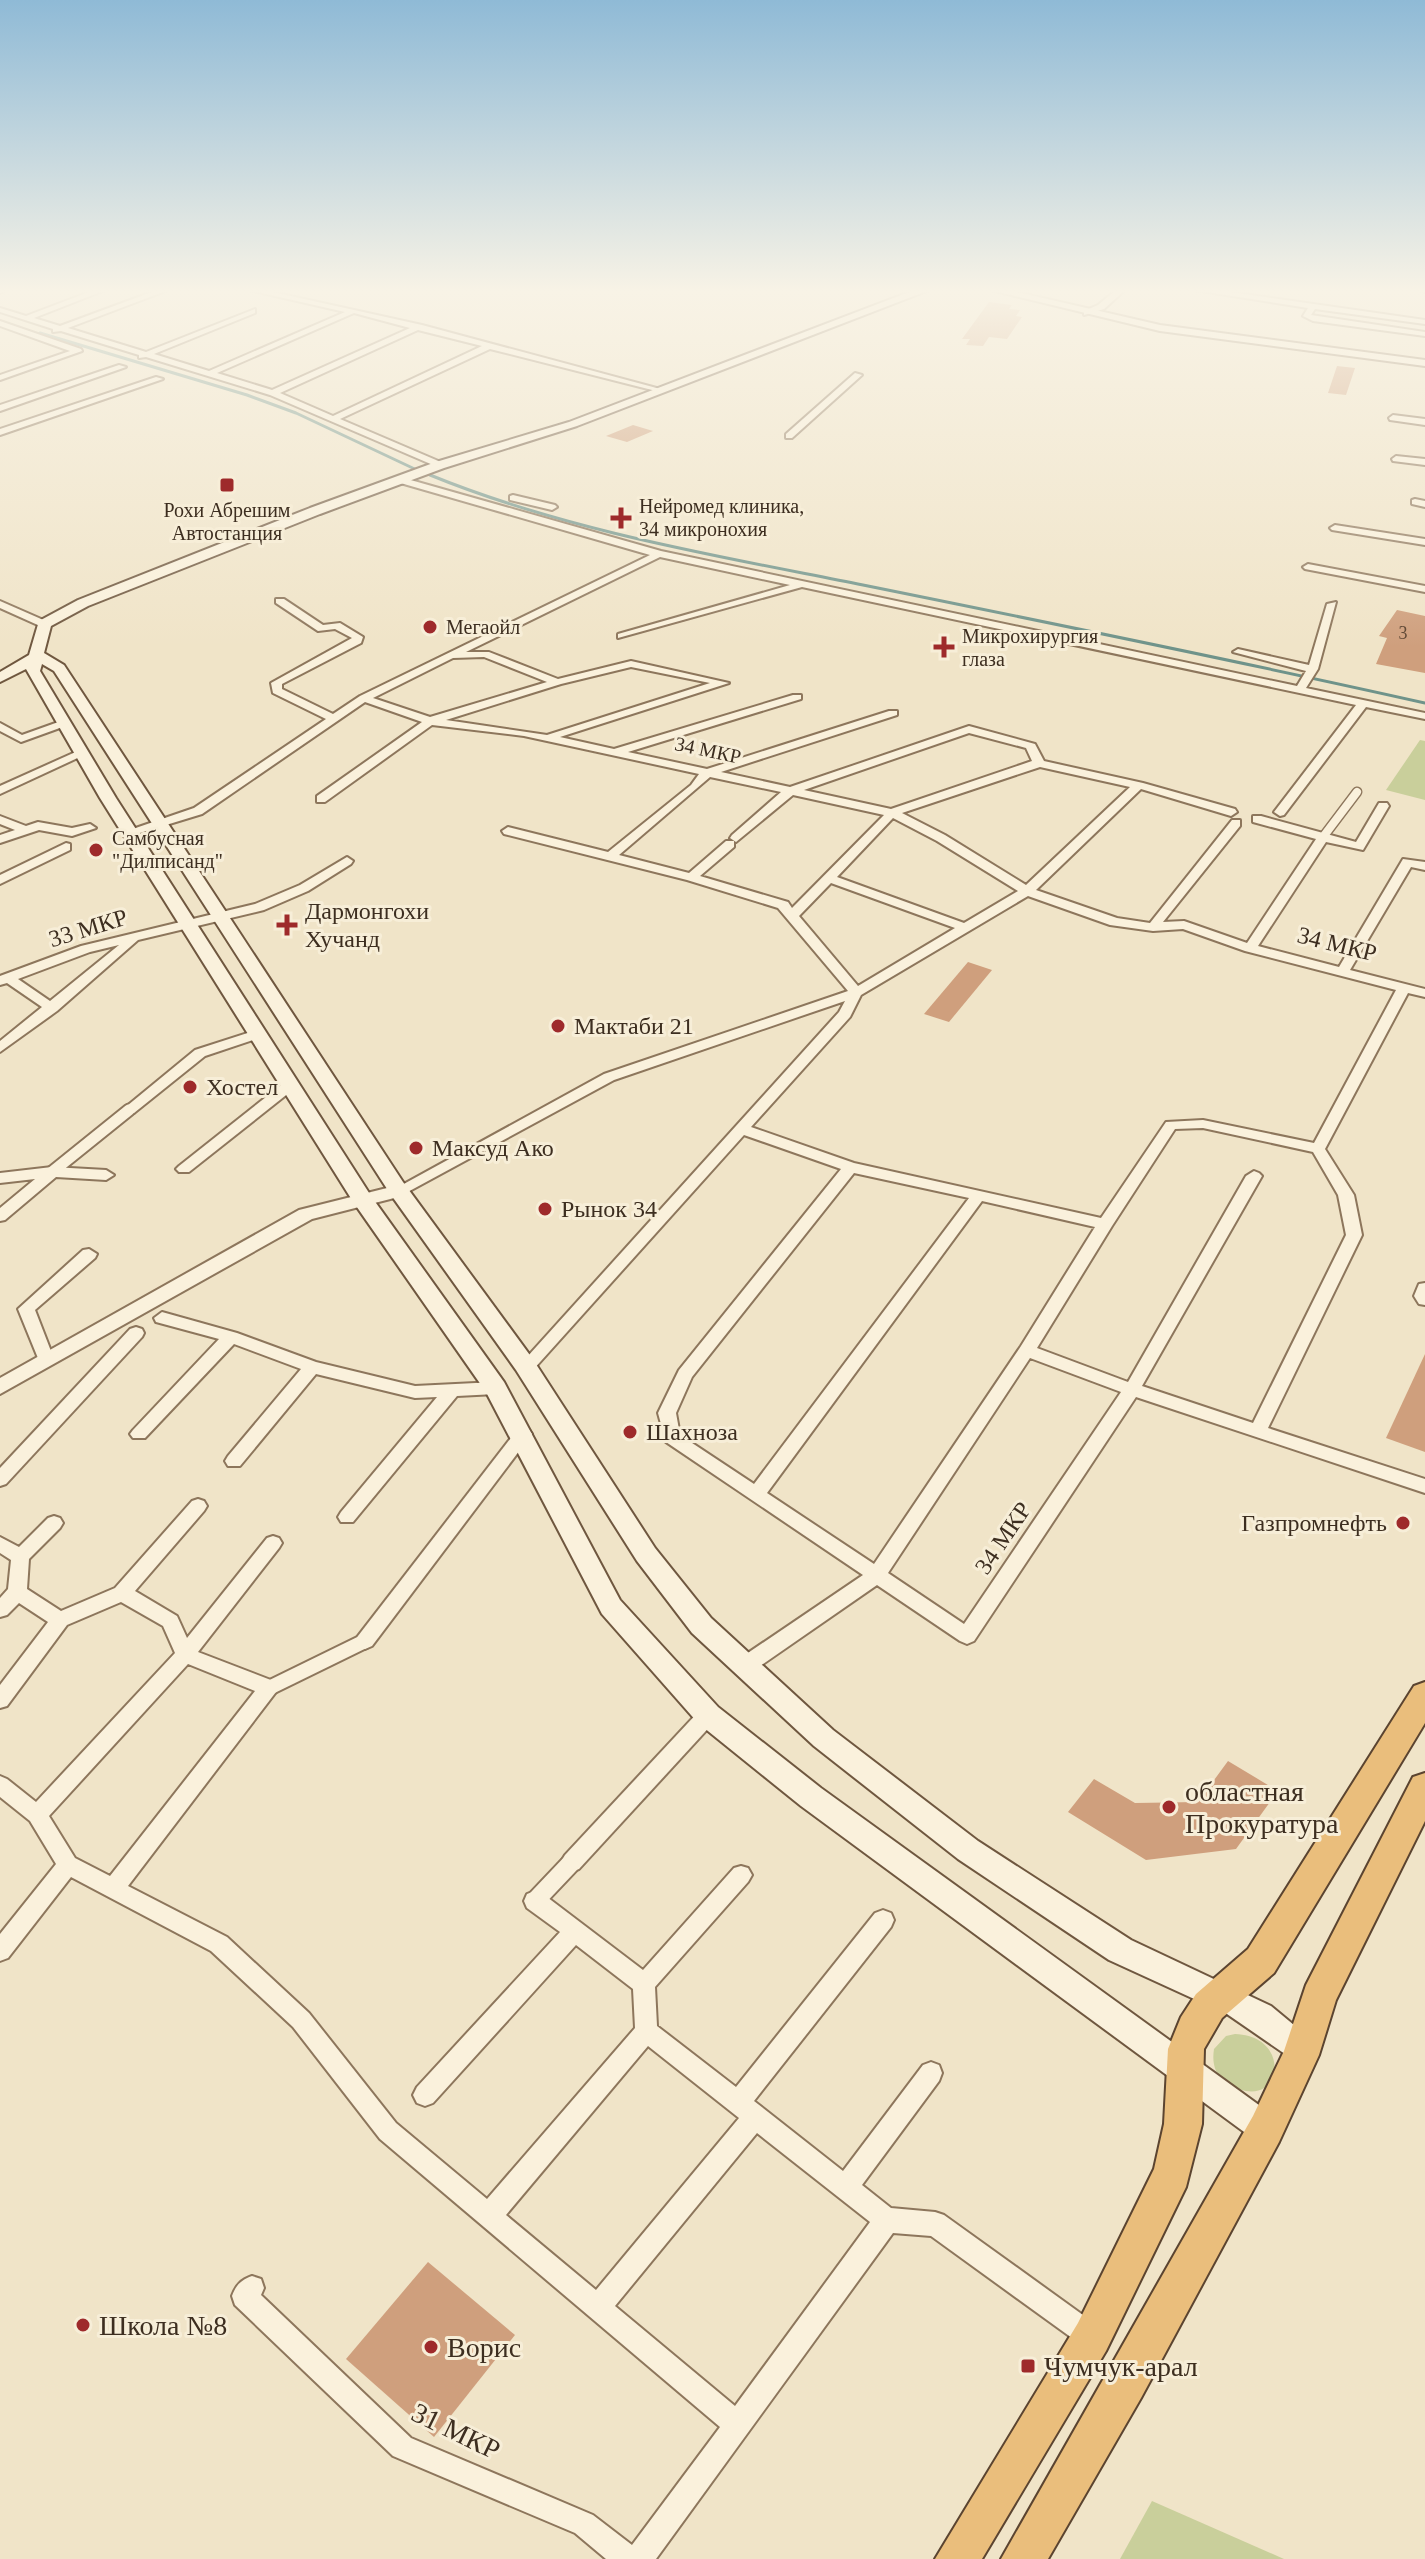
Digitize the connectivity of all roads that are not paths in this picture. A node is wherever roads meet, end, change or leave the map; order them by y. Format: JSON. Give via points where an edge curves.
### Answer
{"nodes":[{"id":1,"x":71,"y":408,"type":"edge"},
{"id":2,"x":309,"y":408,"type":"edge"},
{"id":3,"x":356,"y":408,"type":"edge"},
{"id":4,"x":613,"y":408,"type":"edge"},
{"id":5,"x":820,"y":408,"type":"edge"},
{"id":6,"x":1393,"y":418,"type":"dead end"},
{"id":7,"x":333,"y":419,"type":"junction"},
{"id":8,"x":1425,"y":422,"type":"edge"},
{"id":9,"x":0,"y":432,"type":"edge"},
{"id":10,"x":789,"y":436,"type":"dead end"},
{"id":11,"x":1396,"y":459,"type":"dead end"},
{"id":12,"x":1425,"y":462,"type":"edge"},
{"id":13,"x":440,"y":465,"type":"junction"},
{"id":14,"x":400,"y":480,"type":"junction"},
{"id":15,"x":513,"y":498,"type":"dead end"},
{"id":16,"x":552,"y":507,"type":"dead end"},
{"id":17,"x":530,"y":510,"type":"junction"},
{"id":18,"x":1335,"y":528,"type":"dead end"},
{"id":19,"x":1425,"y":542,"type":"edge"},
{"id":20,"x":659,"y":554,"type":"junction"},
{"id":21,"x":1308,"y":567,"type":"dead end"},
{"id":22,"x":805,"y":583,"type":"junction"},
{"id":23,"x":1425,"y":589,"type":"edge"},
{"id":24,"x":280,"y":601,"type":"dead end"},
{"id":25,"x":0,"y":604,"type":"edge"},
{"id":26,"x":1332,"y":604,"type":"dead end"},
{"id":27,"x":44,"y":624,"type":"junction"},
{"id":28,"x":622,"y":636,"type":"dead end"},
{"id":29,"x":1238,"y":652,"type":"dead end"},
{"id":30,"x":39,"y":656,"type":"junction"},
{"id":31,"x":445,"y":657,"type":"junction"},
{"id":32,"x":1313,"y":669,"type":"junction"},
{"id":33,"x":5,"y":676,"type":"edge"},
{"id":34,"x":557,"y":682,"type":"junction"},
{"id":35,"x":43,"y":689,"type":"junction"},
{"id":36,"x":1299,"y":690,"type":"junction"},
{"id":37,"x":75,"y":694,"type":"junction"},
{"id":38,"x":797,"y":697,"type":"dead end"},
{"id":39,"x":364,"y":698,"type":"junction"},
{"id":40,"x":1425,"y":699,"type":"edge"},
{"id":41,"x":1363,"y":703,"type":"junction"},
{"id":42,"x":893,"y":713,"type":"dead end"},
{"id":43,"x":1421,"y":716,"type":"edge"},
{"id":44,"x":333,"y":718,"type":"junction"},
{"id":45,"x":430,"y":721,"type":"junction"},
{"id":46,"x":64,"y":723,"type":"junction"},
{"id":47,"x":0,"y":726,"type":"edge"},
{"id":48,"x":545,"y":738,"type":"junction"},
{"id":49,"x":80,"y":753,"type":"junction"},
{"id":50,"x":615,"y":753,"type":"junction"},
{"id":51,"x":1039,"y":763,"type":"junction"},
{"id":52,"x":707,"y":773,"type":"junction"},
{"id":53,"x":1139,"y":785,"type":"junction"},
{"id":54,"x":0,"y":790,"type":"edge"},
{"id":55,"x":790,"y":791,"type":"junction"},
{"id":56,"x":1357,"y":792,"type":"dead end"},
{"id":57,"x":321,"y":799,"type":"dead end"},
{"id":58,"x":1383,"y":806,"type":"dead end"},
{"id":59,"x":892,"y":813,"type":"junction"},
{"id":60,"x":1276,"y":818,"type":"junction"},
{"id":61,"x":1257,"y":819,"type":"dead end"},
{"id":62,"x":0,"y":820,"type":"edge"},
{"id":63,"x":160,"y":825,"type":"junction"},
{"id":64,"x":90,"y":828,"type":"dead end"},
{"id":65,"x":23,"y":829,"type":"junction"},
{"id":66,"x":508,"y":831,"type":"dead end"},
{"id":67,"x":130,"y":832,"type":"junction"},
{"id":68,"x":1323,"y":837,"type":"junction"},
{"id":69,"x":0,"y":839,"type":"edge"},
{"id":70,"x":66,"y":847,"type":"dead end"},
{"id":71,"x":610,"y":857,"type":"junction"},
{"id":72,"x":347,"y":861,"type":"dead end"},
{"id":73,"x":1425,"y":866,"type":"edge"},
{"id":74,"x":691,"y":877,"type":"junction"},
{"id":75,"x":829,"y":878,"type":"junction"},
{"id":76,"x":0,"y":880,"type":"edge"},
{"id":77,"x":1027,"y":891,"type":"junction"},
{"id":78,"x":794,"y":914,"type":"junction"},
{"id":79,"x":222,"y":915,"type":"junction"},
{"id":80,"x":189,"y":921,"type":"junction"},
{"id":81,"x":1153,"y":927,"type":"junction"},
{"id":82,"x":966,"y":928,"type":"junction"},
{"id":83,"x":157,"y":931,"type":"junction"},
{"id":84,"x":1250,"y":948,"type":"junction"},
{"id":85,"x":1344,"y":969,"type":"junction"},
{"id":86,"x":4,"y":979,"type":"edge"},
{"id":87,"x":1404,"y":987,"type":"junction"},
{"id":88,"x":1424,"y":991,"type":"edge"},
{"id":89,"x":856,"y":993,"type":"junction"},
{"id":90,"x":52,"y":1008,"type":"junction"},
{"id":91,"x":257,"y":1034,"type":"junction"},
{"id":92,"x":0,"y":1048,"type":"edge"},
{"id":93,"x":290,"y":1085,"type":"junction"},
{"id":94,"x":129,"y":1110,"type":"joint"},
{"id":95,"x":741,"y":1129,"type":"junction"},
{"id":96,"x":1318,"y":1149,"type":"junction"},
{"id":97,"x":850,"y":1167,"type":"junction"},
{"id":98,"x":184,"y":1169,"type":"dead end"},
{"id":99,"x":52,"y":1172,"type":"junction"},
{"id":100,"x":106,"y":1175,"type":"dead end"},
{"id":101,"x":1254,"y":1176,"type":"dead end"},
{"id":102,"x":0,"y":1178,"type":"edge"},
{"id":103,"x":399,"y":1191,"type":"junction"},
{"id":104,"x":977,"y":1198,"type":"junction"},
{"id":105,"x":363,"y":1200,"type":"junction"},
{"id":106,"x":0,"y":1216,"type":"edge"},
{"id":107,"x":1105,"y":1224,"type":"junction"},
{"id":108,"x":89,"y":1254,"type":"dead end"},
{"id":109,"x":1425,"y":1288,"type":"edge"},
{"id":110,"x":1425,"y":1300,"type":"edge"},
{"id":111,"x":162,"y":1318,"type":"dead end"},
{"id":112,"x":136,"y":1333,"type":"dead end"},
{"id":113,"x":231,"y":1337,"type":"junction"},
{"id":114,"x":1027,"y":1350,"type":"junction"},
{"id":115,"x":46,"y":1359,"type":"junction"},
{"id":116,"x":312,"y":1367,"type":"junction"},
{"id":117,"x":526,"y":1367,"type":"junction"},
{"id":118,"x":0,"y":1387,"type":"edge"},
{"id":119,"x":496,"y":1388,"type":"junction"},
{"id":120,"x":1133,"y":1388,"type":"junction"},
{"id":121,"x":451,"y":1392,"type":"junction"},
{"id":122,"x":1258,"y":1431,"type":"junction"},
{"id":123,"x":139,"y":1434,"type":"dead end"},
{"id":124,"x":523,"y":1434,"type":"junction"},
{"id":125,"x":234,"y":1461,"type":"dead end"},
{"id":126,"x":0,"y":1479,"type":"edge"},
{"id":127,"x":1425,"y":1486,"type":"edge"},
{"id":128,"x":757,"y":1493,"type":"junction"},
{"id":129,"x":198,"y":1506,"type":"dead end"},
{"id":130,"x":347,"y":1517,"type":"dead end"},
{"id":131,"x":54,"y":1523,"type":"dead end"},
{"id":132,"x":273,"y":1543,"type":"dead end"},
{"id":133,"x":0,"y":1544,"type":"edge"},
{"id":134,"x":20,"y":1557,"type":"junction"},
{"id":135,"x":876,"y":1576,"type":"junction"},
{"id":136,"x":17,"y":1592,"type":"junction"},
{"id":137,"x":122,"y":1593,"type":"junction"},
{"id":138,"x":0,"y":1610,"type":"edge"},
{"id":139,"x":60,"y":1620,"type":"junction"},
{"id":140,"x":365,"y":1641,"type":"joint"},
{"id":141,"x":185,"y":1655,"type":"junction"},
{"id":142,"x":743,"y":1667,"type":"junction"},
{"id":143,"x":269,"y":1688,"type":"junction"},
{"id":144,"x":1425,"y":1695,"type":"edge"},
{"id":145,"x":0,"y":1700,"type":"edge"},
{"id":146,"x":708,"y":1715,"type":"junction"},
{"id":147,"x":0,"y":1785,"type":"edge"},
{"id":148,"x":1425,"y":1787,"type":"edge"},
{"id":149,"x":37,"y":1815,"type":"junction"},
{"id":150,"x":572,"y":1862,"type":"joint"},
{"id":151,"x":68,"y":1865,"type":"junction"},
{"id":152,"x":741,"y":1875,"type":"dead end"},
{"id":153,"x":113,"y":1888,"type":"junction"},
{"id":154,"x":535,"y":1901,"type":"joint"},
{"id":155,"x":883,"y":1920,"type":"dead end"},
{"id":156,"x":574,"y":1932,"type":"junction"},
{"id":157,"x":0,"y":1951,"type":"edge"},
{"id":158,"x":644,"y":1984,"type":"junction"},
{"id":159,"x":1225,"y":1996,"type":"junction"},
{"id":160,"x":646,"y":2031,"type":"junction"},
{"id":161,"x":1301,"y":2050,"type":"junction"},
{"id":162,"x":1186,"y":2071,"type":"junction"},
{"id":163,"x":931,"y":2073,"type":"dead end"},
{"id":164,"x":425,"y":2095,"type":"dead end"},
{"id":165,"x":746,"y":2110,"type":"junction"},
{"id":166,"x":1266,"y":2129,"type":"junction"},
{"id":167,"x":846,"y":2187,"type":"junction"},
{"id":168,"x":489,"y":2216,"type":"junction"},
{"id":169,"x":887,"y":2220,"type":"junction"},
{"id":170,"x":248,"y":2292,"type":"dead end"},
{"id":171,"x":598,"y":2308,"type":"junction"},
{"id":172,"x":1092,"y":2337,"type":"junction"},
{"id":173,"x":737,"y":2425,"type":"junction"},
{"id":174,"x":628,"y":2559,"type":"edge"},
{"id":175,"x":639,"y":2559,"type":"edge"},
{"id":176,"x":957,"y":2559,"type":"edge"},
{"id":177,"x":1023,"y":2559,"type":"edge"}],
"edges":[{"from":1,"to":9,"type":"street"},
{"from":2,"to":7,"type":"street"},
{"from":3,"to":7,"type":"street"},
{"from":4,"to":13,"type":"main road"},
{"from":5,"to":10,"type":"street"},
{"from":6,"to":8,"type":"street"},
{"from":7,"to":13,"type":"street"},
{"from":11,"to":12,"type":"street"},
{"from":13,"to":14,"type":"main road"},
{"from":14,"to":17,"type":"street"},
{"from":14,"to":27,"type":"main road","via":[[83,603]]},
{"from":15,"to":17,"type":"street"},
{"from":16,"to":17,"type":"street"},
{"from":17,"to":20,"type":"street"},
{"from":18,"to":19,"type":"street"},
{"from":20,"to":22,"type":"street"},
{"from":20,"to":31,"type":"street"},
{"from":21,"to":23,"type":"street"},
{"from":22,"to":28,"type":"street"},
{"from":22,"to":36,"type":"street"},
{"from":24,"to":44,"type":"street","via":[[322,629],[336,625],[358,637],[276,683],[277,691]]},
{"from":25,"to":27,"type":"street"},
{"from":26,"to":32,"type":"street"},
{"from":27,"to":30,"type":"main road"},
{"from":29,"to":32,"type":"street"},
{"from":30,"to":33,"type":"main road"},
{"from":30,"to":35,"type":"main road","via":[[33,671]]},
{"from":30,"to":37,"type":"main road","via":[[59,668]]},
{"from":31,"to":34,"type":"street","via":[[485,654]]},
{"from":31,"to":39,"type":"street"},
{"from":32,"to":36,"type":"street"},
{"from":33,"to":35,"type":"main road"},
{"from":34,"to":45,"type":"street"},
{"from":34,"to":48,"type":"street","via":[[631,664],[724,683]]},
{"from":35,"to":37,"type":"main road"},
{"from":35,"to":46,"type":"main road"},
{"from":36,"to":41,"type":"street"},
{"from":37,"to":63,"type":"main road"},
{"from":38,"to":50,"type":"street"},
{"from":39,"to":44,"type":"street"},
{"from":39,"to":45,"type":"street","name":"34 МКР"},
{"from":40,"to":43,"type":"street"},
{"from":41,"to":43,"type":"street"},
{"from":41,"to":60,"type":"street"},
{"from":42,"to":52,"type":"street"},
{"from":44,"to":63,"type":"street","via":[[198,811]]},
{"from":45,"to":48,"type":"street","name":"34 МКР"},
{"from":45,"to":57,"type":"street"},
{"from":46,"to":47,"type":"street","via":[[21,739]]},
{"from":46,"to":49,"type":"main road"},
{"from":48,"to":50,"type":"street","name":"34 МКР"},
{"from":49,"to":54,"type":"street"},
{"from":49,"to":67,"type":"main road"},
{"from":50,"to":52,"type":"street","name":"34 МКР"},
{"from":51,"to":53,"type":"street"},
{"from":51,"to":55,"type":"street","via":[[1031,746],[969,729]]},
{"from":51,"to":59,"type":"street"},
{"from":52,"to":55,"type":"street","name":"34 МКР"},
{"from":52,"to":71,"type":"street"},
{"from":53,"to":77,"type":"street"},
{"from":53,"to":81,"type":"street","via":[[1234,817]]},
{"from":55,"to":59,"type":"street","name":"34 МКР"},
{"from":55,"to":74,"type":"street"},
{"from":56,"to":68,"type":"street"},
{"from":58,"to":68,"type":"street","via":[[1359,847]]},
{"from":59,"to":75,"type":"street"},
{"from":59,"to":77,"type":"street","name":"34 МКР"},
{"from":60,"to":61,"type":"street"},
{"from":60,"to":68,"type":"street"},
{"from":62,"to":65,"type":"street"},
{"from":63,"to":67,"type":"street"},
{"from":63,"to":79,"type":"main road"},
{"from":64,"to":65,"type":"street"},
{"from":65,"to":69,"type":"street"},
{"from":66,"to":71,"type":"street"},
{"from":67,"to":80,"type":"main road"},
{"from":68,"to":84,"type":"street"},
{"from":70,"to":76,"type":"street"},
{"from":71,"to":74,"type":"street"},
{"from":72,"to":79,"type":"street","via":[[304,888]]},
{"from":73,"to":85,"type":"street","via":[[1407,862]]},
{"from":74,"to":78,"type":"street","via":[[783,905]]},
{"from":75,"to":78,"type":"street"},
{"from":75,"to":82,"type":"street"},
{"from":77,"to":81,"type":"street","name":"34 МКР","via":[[1115,922]]},
{"from":77,"to":82,"type":"street"},
{"from":78,"to":89,"type":"street"},
{"from":79,"to":80,"type":"street","name":"33 МКР"},
{"from":79,"to":103,"type":"main road"},
{"from":80,"to":83,"type":"street","name":"33 МКР"},
{"from":80,"to":91,"type":"main road"},
{"from":81,"to":84,"type":"street","name":"34 МКР","via":[[1184,925]]},
{"from":82,"to":89,"type":"street"},
{"from":83,"to":86,"type":"street","name":"33 МКР","via":[[86,949]]},
{"from":83,"to":90,"type":"street","via":[[130,942]]},
{"from":84,"to":85,"type":"street","name":"34 МКР"},
{"from":85,"to":87,"type":"street","name":"34 МКР"},
{"from":86,"to":90,"type":"street"},
{"from":87,"to":88,"type":"street","name":"34 МКР"},
{"from":87,"to":96,"type":"street"},
{"from":89,"to":95,"type":"street","via":[[845,1014]]},
{"from":89,"to":103,"type":"street","via":[[609,1077]]},
{"from":90,"to":92,"type":"street"},
{"from":91,"to":93,"type":"main road"},
{"from":91,"to":94,"type":"street","via":[[200,1053]]},
{"from":93,"to":98,"type":"street"},
{"from":93,"to":105,"type":"main road"},
{"from":94,"to":99,"type":"street"},
{"from":95,"to":97,"type":"street"},
{"from":95,"to":117,"type":"street"},
{"from":96,"to":107,"type":"street","via":[[1203,1124],[1171,1125]]},
{"from":96,"to":122,"type":"street","via":[[1346,1195],[1354,1235]]},
{"from":97,"to":104,"type":"street"},
{"from":97,"to":128,"type":"street","via":[[685,1374],[667,1413],[672,1438]]},
{"from":99,"to":100,"type":"street"},
{"from":99,"to":102,"type":"street"},
{"from":99,"to":106,"type":"street"},
{"from":101,"to":120,"type":"street","name":"34 МКР"},
{"from":103,"to":105,"type":"street"},
{"from":103,"to":117,"type":"main road"},
{"from":104,"to":107,"type":"street"},
{"from":104,"to":128,"type":"street"},
{"from":105,"to":115,"type":"street","via":[[306,1214]]},
{"from":105,"to":119,"type":"main road"},
{"from":107,"to":114,"type":"street"},
{"from":108,"to":115,"type":"street","via":[[26,1309]]},
{"from":109,"to":110,"type":"street"},
{"from":111,"to":113,"type":"street"},
{"from":112,"to":126,"type":"street"},
{"from":113,"to":116,"type":"street"},
{"from":113,"to":123,"type":"street"},
{"from":114,"to":120,"type":"street"},
{"from":114,"to":135,"type":"street"},
{"from":115,"to":118,"type":"street"},
{"from":116,"to":121,"type":"street","via":[[415,1392]]},
{"from":116,"to":125,"type":"street"},
{"from":117,"to":142,"type":"main road","via":[[667,1585]]},
{"from":119,"to":121,"type":"street"},
{"from":119,"to":124,"type":"main road"},
{"from":120,"to":122,"type":"street"},
{"from":120,"to":135,"type":"street","name":"34 МКР","via":[[967,1636]]},
{"from":121,"to":130,"type":"street"},
{"from":122,"to":127,"type":"street"},
{"from":124,"to":140,"type":"street"},
{"from":124,"to":146,"type":"main road","via":[[611,1607]]},
{"from":128,"to":135,"type":"street"},
{"from":129,"to":137,"type":"street"},
{"from":131,"to":134,"type":"street"},
{"from":132,"to":141,"type":"street"},
{"from":133,"to":134,"type":"street"},
{"from":134,"to":136,"type":"street"},
{"from":135,"to":142,"type":"street"},
{"from":136,"to":138,"type":"street"},
{"from":136,"to":139,"type":"street"},
{"from":137,"to":139,"type":"street"},
{"from":137,"to":141,"type":"street","via":[[170,1621]]},
{"from":139,"to":145,"type":"street"},
{"from":140,"to":143,"type":"street"},
{"from":141,"to":143,"type":"street"},
{"from":141,"to":149,"type":"street"},
{"from":142,"to":159,"type":"main road","via":[[816,1733],[1035,1898],[1135,1960]]},
{"from":143,"to":153,"type":"street"},
{"from":144,"to":159,"type":"highway","via":[[1261,1961]]},
{"from":146,"to":150,"type":"street"},
{"from":146,"to":162,"type":"main road","via":[[823,1806]]},
{"from":147,"to":149,"type":"street"},
{"from":148,"to":161,"type":"highway","via":[[1319,1997]]},
{"from":149,"to":151,"type":"street"},
{"from":150,"to":154,"type":"street"},
{"from":151,"to":153,"type":"street"},
{"from":151,"to":157,"type":"street"},
{"from":152,"to":158,"type":"street"},
{"from":153,"to":168,"type":"street","via":[[219,1944],[301,2020],[388,2131]]},
{"from":154,"to":156,"type":"street"},
{"from":155,"to":165,"type":"street"},
{"from":156,"to":158,"type":"street"},
{"from":156,"to":164,"type":"street"},
{"from":158,"to":160,"type":"street"},
{"from":159,"to":161,"type":"main road","via":[[1268,2019]]},
{"from":159,"to":162,"type":"highway","via":[[1209,2006],[1194,2029],[1186,2049]]},
{"from":160,"to":165,"type":"street"},
{"from":160,"to":168,"type":"street"},
{"from":161,"to":166,"type":"highway"},
{"from":162,"to":166,"type":"main road"},
{"from":162,"to":172,"type":"highway","via":[[1183,2124],[1172,2173]]},
{"from":163,"to":167,"type":"street"},
{"from":165,"to":167,"type":"street"},
{"from":165,"to":171,"type":"street"},
{"from":166,"to":177,"type":"highway"},
{"from":167,"to":169,"type":"street"},
{"from":168,"to":171,"type":"street"},
{"from":169,"to":172,"type":"street","via":[[935,2224]]},
{"from":169,"to":173,"type":"street"},
{"from":170,"to":174,"type":"street","name":"31 МКР","via":[[402,2447],[584,2524]]},
{"from":171,"to":173,"type":"street"},
{"from":172,"to":176,"type":"highway"},
{"from":173,"to":175,"type":"street"}]}
